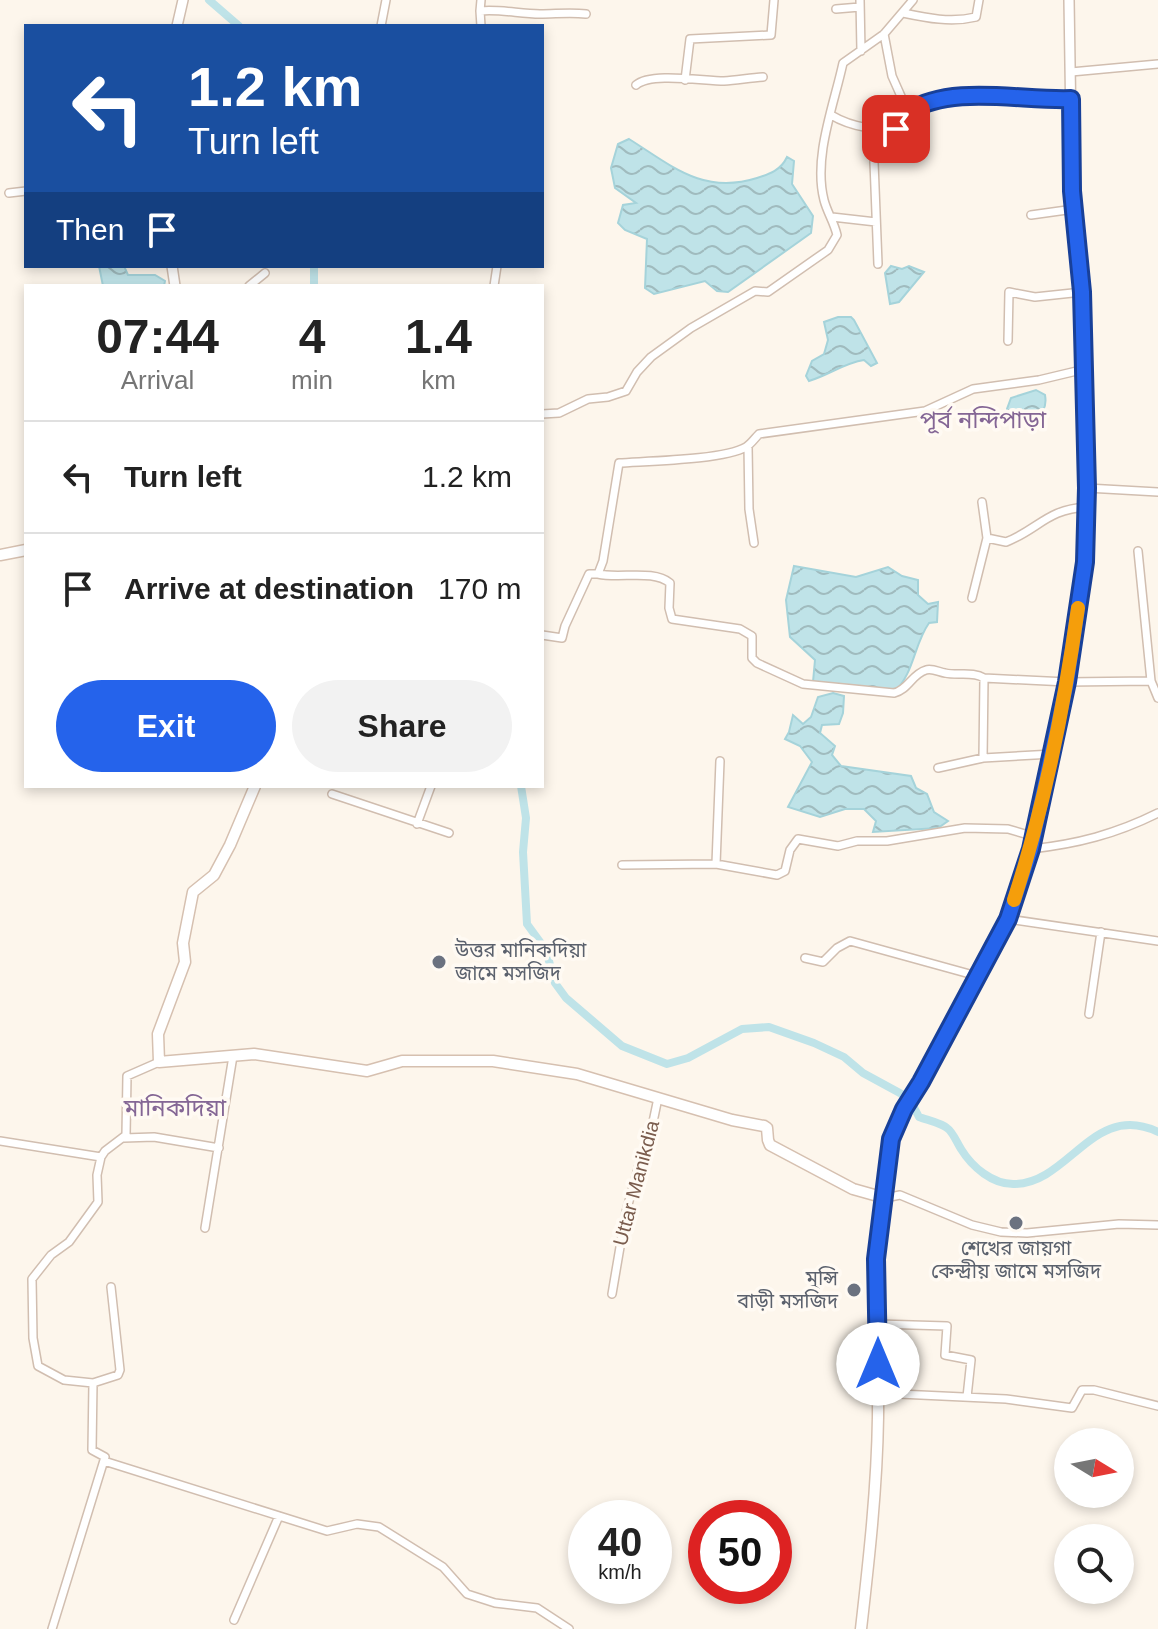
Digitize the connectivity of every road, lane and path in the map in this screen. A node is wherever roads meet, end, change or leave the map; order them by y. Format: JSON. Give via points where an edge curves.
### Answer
{"nodes":[{"id":1,"x":386,"y":0,"type":"edge"},
{"id":2,"x":481,"y":0,"type":"edge"},
{"id":3,"x":774,"y":0,"type":"edge"},
{"id":4,"x":913,"y":0,"type":"edge"},
{"id":5,"x":979,"y":0,"type":"edge"},
{"id":6,"x":1069,"y":0,"type":"edge"},
{"id":7,"x":182,"y":4,"type":"edge"},
{"id":8,"x":860,"y":4,"type":"edge"},
{"id":9,"x":836,"y":9,"type":"dead end"},
{"id":10,"x":480,"y":11,"type":"junction"},
{"id":11,"x":903,"y":13,"type":"junction"},
{"id":12,"x":586,"y":14,"type":"dead end"},
{"id":13,"x":177,"y":24,"type":"edge"},
{"id":14,"x":381,"y":24,"type":"edge"},
{"id":15,"x":481,"y":24,"type":"edge"},
{"id":16,"x":884,"y":34,"type":"junction"},
{"id":17,"x":861,"y":51,"type":"junction"},
{"id":18,"x":1158,"y":64,"type":"edge"},
{"id":19,"x":1071,"y":72,"type":"junction"},
{"id":20,"x":763,"y":77,"type":"dead end"},
{"id":21,"x":685,"y":80,"type":"junction"},
{"id":22,"x":636,"y":85,"type":"dead end"},
{"id":23,"x":1071,"y":99,"type":"junction"},
{"id":24,"x":908,"y":112,"type":"junction"},
{"id":25,"x":831,"y":115,"type":"junction"},
{"id":26,"x":874,"y":162,"type":"dead end"},
{"id":27,"x":24,"y":191,"type":"edge"},
{"id":28,"x":9,"y":193,"type":"dead end"},
{"id":29,"x":1074,"y":209,"type":"junction"},
{"id":30,"x":1031,"y":215,"type":"dead end"},
{"id":31,"x":832,"y":217,"type":"junction"},
{"id":32,"x":876,"y":222,"type":"junction"},
{"id":33,"x":878,"y":264,"type":"dead end"},
{"id":34,"x":265,"y":273,"type":"dead end"},
{"id":35,"x":251,"y":284,"type":"edge"},
{"id":36,"x":1082,"y":292,"type":"junction"},
{"id":37,"x":1008,"y":341,"type":"dead end"},
{"id":38,"x":1085,"y":369,"type":"junction"},
{"id":39,"x":544,"y":414,"type":"edge"},
{"id":40,"x":748,"y":446,"type":"junction"},
{"id":41,"x":1087,"y":488,"type":"junction"},
{"id":42,"x":1158,"y":492,"type":"edge"},
{"id":43,"x":982,"y":502,"type":"dead end"},
{"id":44,"x":1087,"y":507,"type":"junction"},
{"id":45,"x":987,"y":538,"type":"junction"},
{"id":46,"x":754,"y":543,"type":"dead end"},
{"id":47,"x":24,"y":550,"type":"edge"},
{"id":48,"x":1138,"y":551,"type":"dead end"},
{"id":49,"x":0,"y":555,"type":"edge"},
{"id":50,"x":598,"y":574,"type":"junction"},
{"id":51,"x":972,"y":598,"type":"dead end"},
{"id":52,"x":544,"y":635,"type":"edge"},
{"id":53,"x":984,"y":678,"type":"junction"},
{"id":54,"x":1151,"y":681,"type":"junction"},
{"id":55,"x":1067,"y":682,"type":"junction"},
{"id":56,"x":1158,"y":698,"type":"edge"},
{"id":57,"x":1053,"y":754,"type":"junction"},
{"id":58,"x":983,"y":758,"type":"junction"},
{"id":59,"x":720,"y":761,"type":"dead end"},
{"id":60,"x":938,"y":768,"type":"dead end"},
{"id":61,"x":254,"y":788,"type":"edge"},
{"id":62,"x":430,"y":788,"type":"edge"},
{"id":63,"x":332,"y":794,"type":"dead end"},
{"id":64,"x":1158,"y":813,"type":"edge"},
{"id":65,"x":417,"y":824,"type":"junction"},
{"id":66,"x":449,"y":833,"type":"dead end"},
{"id":67,"x":1032,"y":836,"type":"junction"},
{"id":68,"x":1031,"y":849,"type":"junction"},
{"id":69,"x":716,"y":864,"type":"junction"},
{"id":70,"x":622,"y":865,"type":"dead end"},
{"id":71,"x":1008,"y":919,"type":"junction"},
{"id":72,"x":1101,"y":932,"type":"junction"},
{"id":73,"x":1158,"y":941,"type":"edge"},
{"id":74,"x":805,"y":958,"type":"dead end"},
{"id":75,"x":977,"y":976,"type":"junction"},
{"id":76,"x":1089,"y":1014,"type":"dead end"},
{"id":77,"x":233,"y":1056,"type":"junction"},
{"id":78,"x":159,"y":1062,"type":"junction"},
{"id":79,"x":658,"y":1098,"type":"junction"},
{"id":80,"x":124,"y":1138,"type":"junction"},
{"id":81,"x":0,"y":1141,"type":"edge"},
{"id":82,"x":219,"y":1148,"type":"junction"},
{"id":83,"x":101,"y":1157,"type":"junction"},
{"id":84,"x":885,"y":1198,"type":"junction"},
{"id":85,"x":1158,"y":1225,"type":"edge"},
{"id":86,"x":205,"y":1228,"type":"dead end"},
{"id":87,"x":111,"y":1287,"type":"dead end"},
{"id":88,"x":612,"y":1294,"type":"dead end"},
{"id":89,"x":878,"y":1324,"type":"junction"},
{"id":90,"x":93,"y":1383,"type":"junction"},
{"id":91,"x":878,"y":1393,"type":"junction"},
{"id":92,"x":967,"y":1397,"type":"junction"},
{"id":93,"x":1158,"y":1406,"type":"edge"},
{"id":94,"x":104,"y":1461,"type":"junction"},
{"id":95,"x":279,"y":1516,"type":"junction"},
{"id":96,"x":234,"y":1620,"type":"dead end"},
{"id":97,"x":52,"y":1629,"type":"edge"},
{"id":98,"x":569,"y":1629,"type":"edge"},
{"id":99,"x":861,"y":1629,"type":"edge"}],
"edges":[{"from":1,"to":14,"type":"street"},
{"from":2,"to":10,"type":"street"},
{"from":3,"to":21,"type":"street","via":[[771,35],[690,39]]},
{"from":4,"to":11,"type":"street"},
{"from":5,"to":11,"type":"street","via":[[976,17],[967,19],[933,20]]},
{"from":6,"to":19,"type":"street"},
{"from":7,"to":13,"type":"street"},
{"from":8,"to":9,"type":"street"},
{"from":8,"to":17,"type":"street"},
{"from":10,"to":12,"type":"street"},
{"from":10,"to":15,"type":"street"},
{"from":11,"to":16,"type":"street"},
{"from":16,"to":17,"type":"street"},
{"from":16,"to":24,"type":"street","via":[[892,76]]},
{"from":17,"to":25,"type":"street","via":[[843,63]]},
{"from":18,"to":19,"type":"street"},
{"from":19,"to":23,"type":"street"},
{"from":20,"to":21,"type":"street"},
{"from":21,"to":22,"type":"street","via":[[642,79]]},
{"from":23,"to":24,"type":"street","via":[[938,99]]},
{"from":23,"to":29,"type":"street"},
{"from":24,"to":25,"type":"street","via":[[904,126],[887,130]]},
{"from":25,"to":31,"type":"street","via":[[822,166],[824,200]]},
{"from":26,"to":32,"type":"street"},
{"from":27,"to":28,"type":"street"},
{"from":29,"to":30,"type":"street"},
{"from":29,"to":36,"type":"street"},
{"from":31,"to":32,"type":"street"},
{"from":31,"to":39,"type":"street","via":[[837,235],[828,250],[768,292],[755,291],[691,328],[651,357],[626,391]]},
{"from":32,"to":33,"type":"street"},
{"from":34,"to":35,"type":"street"},
{"from":36,"to":37,"type":"street","via":[[1035,297],[1009,292]]},
{"from":36,"to":38,"type":"street"},
{"from":38,"to":40,"type":"street","via":[[973,389],[925,411],[778,429],[759,434]]},
{"from":38,"to":41,"type":"street"},
{"from":40,"to":46,"type":"street"},
{"from":40,"to":50,"type":"street","via":[[692,458],[619,463]]},
{"from":41,"to":42,"type":"street"},
{"from":41,"to":44,"type":"street"},
{"from":43,"to":45,"type":"street"},
{"from":44,"to":45,"type":"street","via":[[1040,520],[1012,540]]},
{"from":44,"to":55,"type":"street","via":[[1085,562]]},
{"from":45,"to":51,"type":"street"},
{"from":47,"to":49,"type":"main road"},
{"from":48,"to":54,"type":"street"},
{"from":50,"to":52,"type":"street","via":[[589,574],[562,638]]},
{"from":50,"to":53,"type":"street","via":[[666,579],[672,619],[740,629],[752,636],[752,658],[757,663],[803,684],[894,693],[928,669]]},
{"from":53,"to":55,"type":"street"},
{"from":53,"to":58,"type":"street"},
{"from":54,"to":55,"type":"street"},
{"from":54,"to":56,"type":"street"},
{"from":55,"to":57,"type":"street"},
{"from":57,"to":58,"type":"street"},
{"from":57,"to":67,"type":"street"},
{"from":58,"to":60,"type":"street"},
{"from":59,"to":69,"type":"street"},
{"from":61,"to":78,"type":"main road","via":[[214,875],[193,892],[183,943],[185,962],[158,1034]]},
{"from":62,"to":65,"type":"street"},
{"from":63,"to":65,"type":"street"},
{"from":64,"to":68,"type":"street","via":[[1096,839]]},
{"from":65,"to":66,"type":"street"},
{"from":67,"to":68,"type":"street"},
{"from":67,"to":69,"type":"street","via":[[1008,829],[965,828],[838,846],[798,839],[782,874]]},
{"from":68,"to":71,"type":"street"},
{"from":69,"to":70,"type":"street"},
{"from":71,"to":72,"type":"street"},
{"from":71,"to":75,"type":"street"},
{"from":72,"to":73,"type":"street"},
{"from":72,"to":76,"type":"street"},
{"from":74,"to":75,"type":"street","via":[[823,962],[850,941]]},
{"from":75,"to":84,"type":"street","via":[[891,1139]]},
{"from":77,"to":78,"type":"main road","name":"Uttar Manikdia"},
{"from":77,"to":79,"type":"main road","name":"Uttar Manikdia","via":[[265,1055],[367,1071],[402,1061],[493,1061],[577,1074]]},
{"from":77,"to":82,"type":"street"},
{"from":78,"to":80,"type":"street","via":[[126,1079]]},
{"from":79,"to":84,"type":"main road","via":[[764,1126],[770,1145],[853,1189]]},
{"from":79,"to":88,"type":"street","name":"Uttar Manikdia","via":[[626,1212]]},
{"from":80,"to":82,"type":"street","via":[[154,1137]]},
{"from":80,"to":83,"type":"street"},
{"from":81,"to":83,"type":"street"},
{"from":82,"to":86,"type":"street"},
{"from":83,"to":90,"type":"street","via":[[98,1202],[69,1242],[35,1275],[30,1289],[38,1366],[64,1380]]},
{"from":84,"to":85,"type":"street","via":[[900,1195],[1001,1232]]},
{"from":84,"to":89,"type":"main road","via":[[876,1259]]},
{"from":87,"to":90,"type":"street","via":[[120,1370]]},
{"from":89,"to":91,"type":"main road"},
{"from":89,"to":92,"type":"street","via":[[947,1326],[945,1355],[971,1360]]},
{"from":90,"to":94,"type":"street","via":[[92,1450]]},
{"from":91,"to":92,"type":"street"},
{"from":91,"to":99,"type":"main road"},
{"from":92,"to":93,"type":"street","via":[[1072,1408],[1082,1390],[1094,1390]]},
{"from":94,"to":95,"type":"street"},
{"from":94,"to":97,"type":"street"},
{"from":95,"to":96,"type":"street"},
{"from":95,"to":98,"type":"street","via":[[327,1531],[357,1524],[379,1527],[443,1567],[467,1594],[537,1608]]}]}
